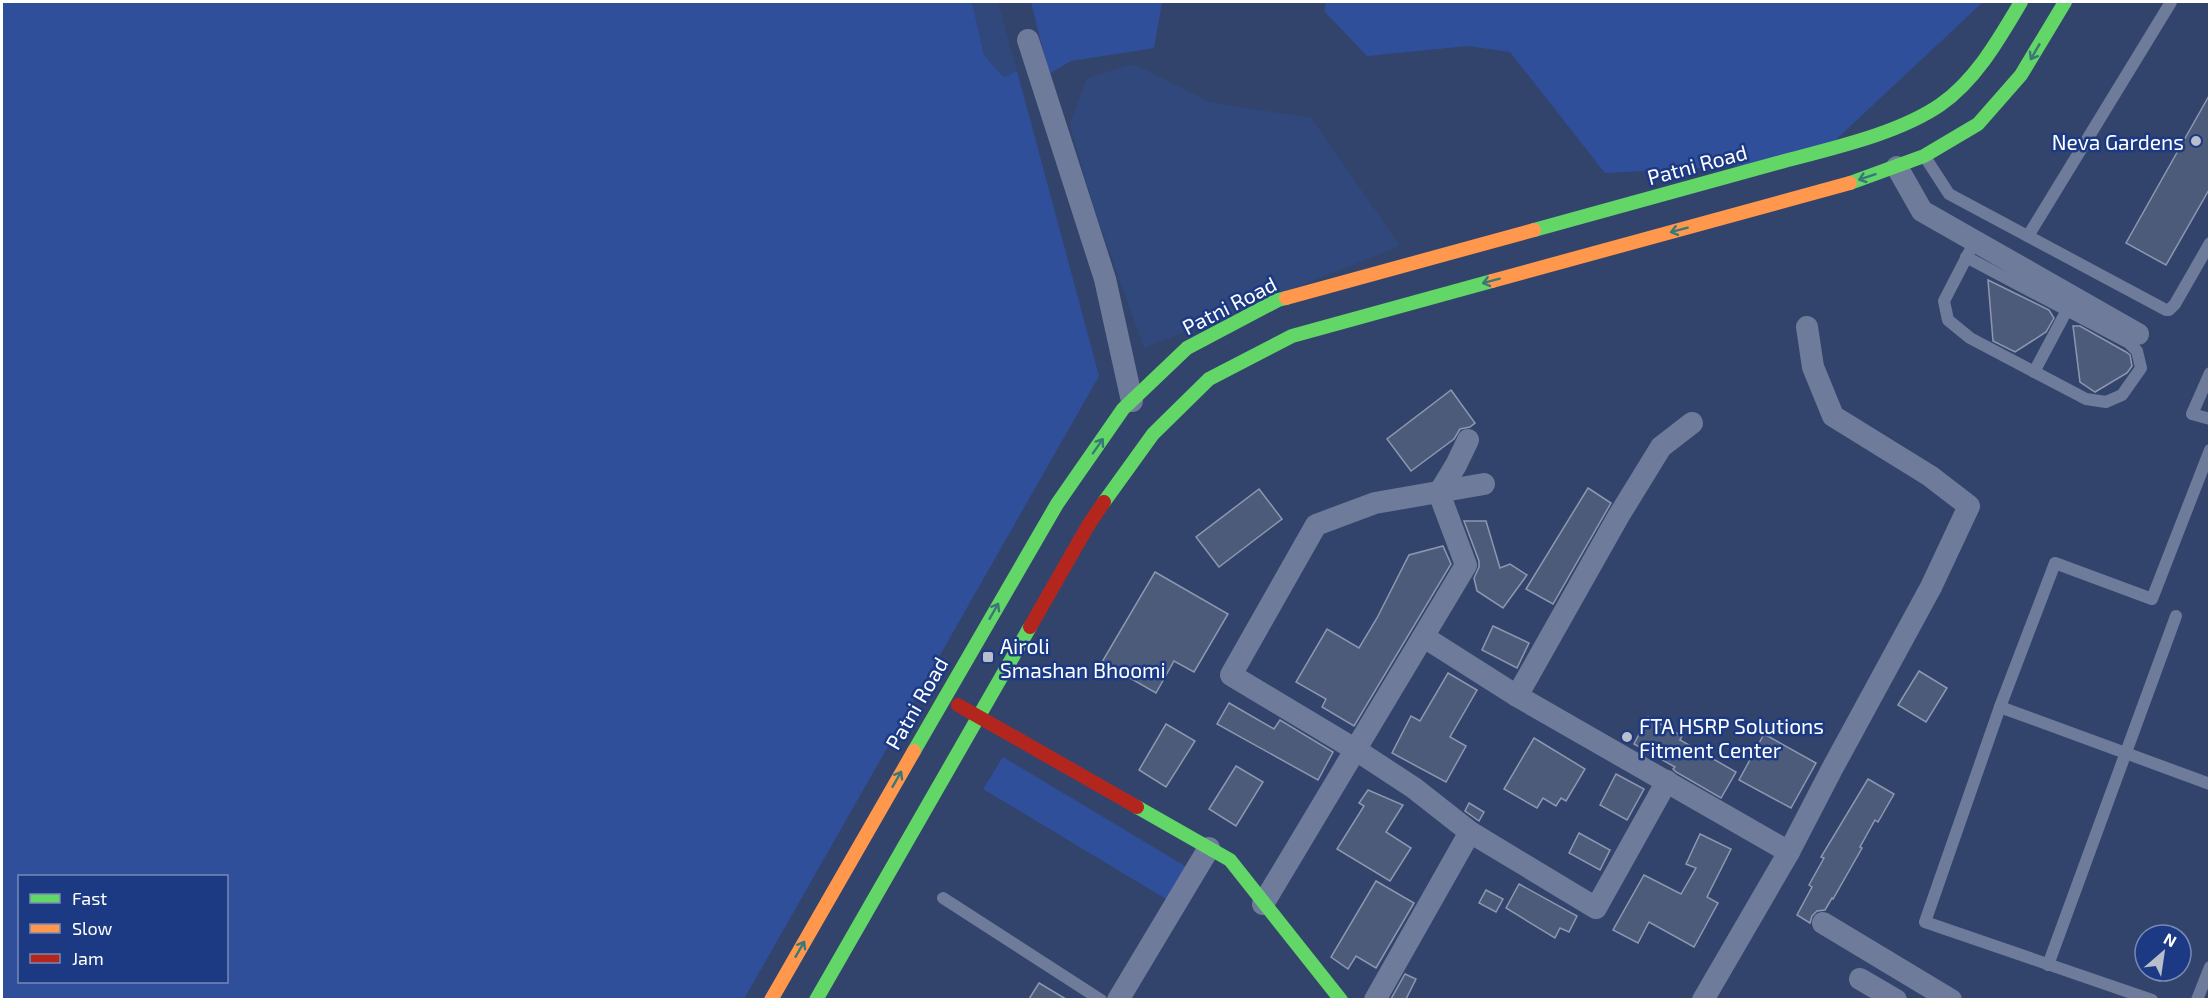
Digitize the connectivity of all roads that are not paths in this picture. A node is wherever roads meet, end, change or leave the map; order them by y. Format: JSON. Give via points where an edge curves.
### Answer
{"nodes":[{"id":1,"x":2021,"y":2,"type":"edge"},
{"id":2,"x":2065,"y":2,"type":"edge"},
{"id":3,"x":2171,"y":2,"type":"edge"},
{"id":4,"x":1028,"y":40,"type":"dead end"},
{"id":5,"x":1924,"y":156,"type":"junction"},
{"id":6,"x":1897,"y":167,"type":"junction"},
{"id":7,"x":2028,"y":236,"type":"junction"},
{"id":8,"x":2210,"y":243,"type":"edge"},
{"id":9,"x":1971,"y":249,"type":"junction"},
{"id":10,"x":2067,"y":310,"type":"junction"},
{"id":11,"x":2106,"y":323,"type":"junction"},
{"id":12,"x":1807,"y":327,"type":"dead end"},
{"id":13,"x":2138,"y":333,"type":"dead end"},
{"id":14,"x":2034,"y":372,"type":"junction"},
{"id":15,"x":2210,"y":373,"type":"edge"},
{"id":16,"x":1132,"y":401,"type":"junction"},
{"id":17,"x":2210,"y":419,"type":"edge"},
{"id":18,"x":1692,"y":423,"type":"dead end"},
{"id":19,"x":1468,"y":440,"type":"dead end"},
{"id":20,"x":2210,"y":450,"type":"edge"},
{"id":21,"x":1484,"y":484,"type":"dead end"},
{"id":22,"x":1439,"y":493,"type":"junction"},
{"id":23,"x":2176,"y":616,"type":"dead end"},
{"id":24,"x":1424,"y":637,"type":"junction"},
{"id":25,"x":1517,"y":696,"type":"junction"},
{"id":26,"x":944,"y":697,"type":"junction"},
{"id":27,"x":2000,"y":707,"type":"junction"},
{"id":28,"x":977,"y":716,"type":"junction"},
{"id":29,"x":1356,"y":750,"type":"junction"},
{"id":30,"x":2125,"y":754,"type":"junction"},
{"id":31,"x":1667,"y":781,"type":"junction"},
{"id":32,"x":2210,"y":784,"type":"edge"},
{"id":33,"x":1470,"y":832,"type":"junction"},
{"id":34,"x":1209,"y":848,"type":"junction"},
{"id":35,"x":1789,"y":852,"type":"junction"},
{"id":36,"x":942,"y":898,"type":"dead end"},
{"id":37,"x":1263,"y":904,"type":"junction"},
{"id":38,"x":1824,"y":923,"type":"dead end"},
{"id":39,"x":2048,"y":965,"type":"junction"},
{"id":40,"x":2210,"y":967,"type":"edge"},
{"id":41,"x":1860,"y":980,"type":"dead end"},
{"id":42,"x":771,"y":999,"type":"edge"},
{"id":43,"x":816,"y":999,"type":"edge"},
{"id":44,"x":1101,"y":999,"type":"edge"},
{"id":45,"x":1118,"y":999,"type":"edge"},
{"id":46,"x":1341,"y":999,"type":"edge"},
{"id":47,"x":1376,"y":999,"type":"edge"},
{"id":48,"x":1702,"y":999,"type":"edge"},
{"id":49,"x":1896,"y":999,"type":"edge"},
{"id":50,"x":1951,"y":999,"type":"edge"},
{"id":51,"x":2152,"y":999,"type":"edge"},
{"id":52,"x":2197,"y":999,"type":"edge"}],
"edges":[{"from":1,"to":16,"type":"main road","name":"Patni Road","via":[[1990,53],[1953,95],[1925,114],[1851,143],[1278,300],[1187,348]]},
{"from":2,"to":5,"type":"main road","one_way":true,"via":[[2021,75],[1978,124]]},
{"from":3,"to":7,"type":"lane"},
{"from":4,"to":16,"type":"street","via":[[1105,279]]},
{"from":5,"to":6,"type":"main road"},
{"from":5,"to":7,"type":"lane","via":[[1949,194]]},
{"from":6,"to":9,"type":"street","via":[[1922,212]]},
{"from":6,"to":28,"type":"main road","one_way":true,"via":[[1292,336],[1209,379],[1153,434],[1089,524]]},
{"from":7,"to":8,"type":"lane","via":[[2169,310]]},
{"from":9,"to":10,"type":"lane"},
{"from":9,"to":11,"type":"street"},
{"from":9,"to":14,"type":"lane","via":[[1944,301],[1948,320],[1970,338]]},
{"from":10,"to":11,"type":"lane"},
{"from":10,"to":14,"type":"lane"},
{"from":11,"to":13,"type":"street"},
{"from":11,"to":14,"type":"lane","via":[[2137,351],[2141,369],[2122,395],[2106,402],[2086,399]]},
{"from":12,"to":35,"type":"street","via":[[1813,367],[1833,416],[1930,476],[1969,506],[1931,587]]},
{"from":15,"to":17,"type":"lane","via":[[2192,414]]},
{"from":26,"to":16,"type":"main road","name":"Patni Road","one_way":true,"via":[[1057,504]]},
{"from":18,"to":25,"type":"street","via":[[1661,447]]},
{"from":19,"to":22,"type":"street"},
{"from":20,"to":27,"type":"lane","via":[[2152,599],[2055,563]]},
{"from":21,"to":22,"type":"street"},
{"from":22,"to":24,"type":"street","via":[[1466,565]]},
{"from":22,"to":29,"type":"street","via":[[1375,503],[1316,525],[1231,675]]},
{"from":23,"to":30,"type":"lane"},
{"from":24,"to":25,"type":"street"},
{"from":24,"to":29,"type":"street"},
{"from":25,"to":31,"type":"street"},
{"from":26,"to":28,"type":"main road"},
{"from":42,"to":26,"type":"main road","name":"Patni Road","one_way":true},
{"from":27,"to":30,"type":"lane"},
{"from":27,"to":39,"type":"lane","via":[[1925,922]]},
{"from":28,"to":34,"type":"main road"},
{"from":28,"to":43,"type":"main road"},
{"from":29,"to":33,"type":"street","via":[[1414,788]]},
{"from":29,"to":37,"type":"street"},
{"from":30,"to":32,"type":"lane"},
{"from":30,"to":39,"type":"lane"},
{"from":31,"to":33,"type":"street","via":[[1596,908]]},
{"from":31,"to":35,"type":"street"},
{"from":33,"to":47,"type":"street"},
{"from":34,"to":37,"type":"main road","via":[[1230,860]]},
{"from":34,"to":45,"type":"street"},
{"from":35,"to":48,"type":"street"},
{"from":36,"to":44,"type":"lane"},
{"from":37,"to":46,"type":"main road"},
{"from":38,"to":50,"type":"street"},
{"from":39,"to":51,"type":"lane"},
{"from":40,"to":52,"type":"lane"},
{"from":41,"to":49,"type":"street"}]}
